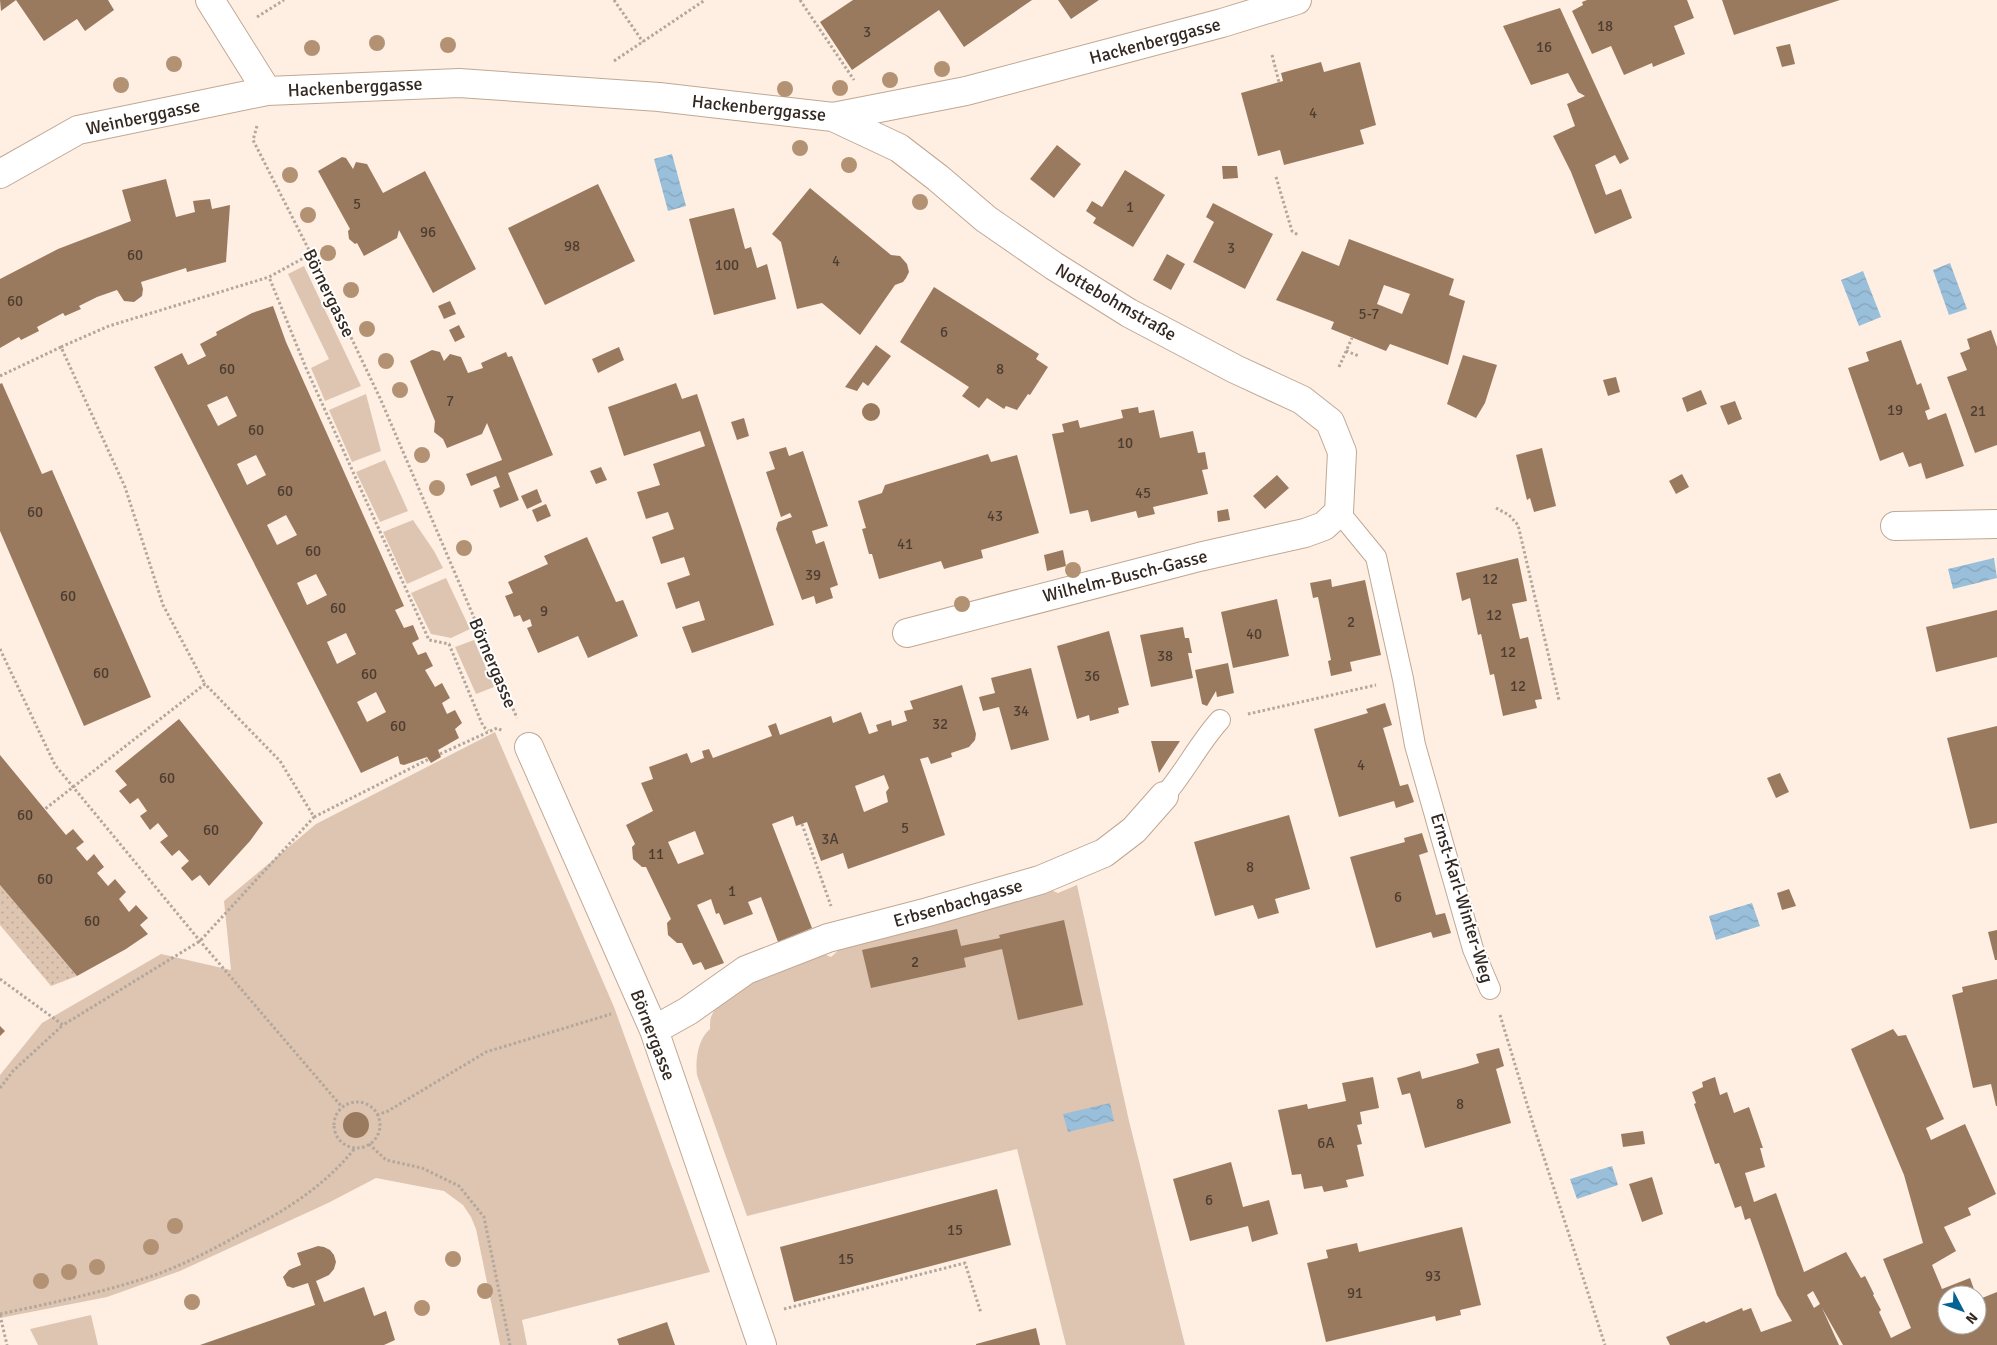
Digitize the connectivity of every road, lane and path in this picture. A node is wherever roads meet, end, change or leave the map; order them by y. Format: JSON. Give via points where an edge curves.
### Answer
{"nodes":[{"id":1,"x":210,"y":0,"type":"edge"},
{"id":2,"x":614,"y":0,"type":"edge"},
{"id":3,"x":705,"y":0,"type":"edge"},
{"id":4,"x":800,"y":0,"type":"edge"},
{"id":5,"x":1297,"y":0,"type":"edge"},
{"id":6,"x":644,"y":42,"type":"junction"},
{"id":7,"x":1272,"y":55,"type":"dead end"},
{"id":8,"x":611,"y":64,"type":"dead end"},
{"id":9,"x":1280,"y":82,"type":"dead end"},
{"id":10,"x":267,"y":91,"type":"junction"},
{"id":11,"x":873,"y":109,"type":"junction"},
{"id":12,"x":833,"y":117,"type":"junction"},
{"id":13,"x":0,"y":174,"type":"edge"},
{"id":14,"x":1276,"y":177,"type":"dead end"},
{"id":15,"x":1298,"y":234,"type":"dead end"},
{"id":16,"x":311,"y":254,"type":"junction"},
{"id":17,"x":269,"y":277,"type":"junction"},
{"id":18,"x":1352,"y":338,"type":"dead end"},
{"id":19,"x":61,"y":347,"type":"junction"},
{"id":20,"x":1346,"y":351,"type":"junction"},
{"id":21,"x":1359,"y":356,"type":"dead end"},
{"id":22,"x":1339,"y":367,"type":"dead end"},
{"id":23,"x":0,"y":376,"type":"edge"},
{"id":24,"x":1496,"y":508,"type":"dead end"},
{"id":25,"x":1340,"y":512,"type":"junction"},
{"id":26,"x":1997,"y":524,"type":"edge"},
{"id":27,"x":1895,"y":526,"type":"dead end"},
{"id":28,"x":908,"y":634,"type":"dead end"},
{"id":29,"x":0,"y":649,"type":"edge"},
{"id":30,"x":1403,"y":679,"type":"junction"},
{"id":31,"x":205,"y":684,"type":"junction"},
{"id":32,"x":1559,"y":700,"type":"dead end"},
{"id":33,"x":1220,"y":720,"type":"joint"},
{"id":34,"x":488,"y":731,"type":"dead end"},
{"id":35,"x":474,"y":738,"type":"dead end"},
{"id":36,"x":529,"y":747,"type":"joint"},
{"id":37,"x":440,"y":754,"type":"dead end"},
{"id":38,"x":428,"y":759,"type":"dead end"},
{"id":39,"x":74,"y":787,"type":"junction"},
{"id":40,"x":1164,"y":796,"type":"joint"},
{"id":41,"x":45,"y":809,"type":"dead end"},
{"id":42,"x":314,"y":817,"type":"junction"},
{"id":43,"x":802,"y":824,"type":"dead end"},
{"id":44,"x":842,"y":934,"type":"junction"},
{"id":45,"x":200,"y":940,"type":"junction"},
{"id":46,"x":0,"y":979,"type":"edge"},
{"id":47,"x":1490,"y":989,"type":"joint"},
{"id":48,"x":63,"y":1025,"type":"junction"},
{"id":49,"x":654,"y":1030,"type":"junction"},
{"id":50,"x":0,"y":1088,"type":"edge"},
{"id":51,"x":342,"y":1107,"type":"junction"},
{"id":52,"x":377,"y":1115,"type":"junction"},
{"id":53,"x":369,"y":1144,"type":"junction"},
{"id":54,"x":355,"y":1148,"type":"junction"},
{"id":55,"x":776,"y":1311,"type":"dead end"},
{"id":56,"x":981,"y":1313,"type":"dead end"},
{"id":57,"x":0,"y":1315,"type":"edge"},
{"id":58,"x":7,"y":1345,"type":"edge"},
{"id":59,"x":510,"y":1345,"type":"edge"},
{"id":60,"x":762,"y":1345,"type":"edge"},
{"id":61,"x":1605,"y":1345,"type":"edge"}],
"edges":[{"from":1,"to":10,"type":"street"},
{"from":2,"to":6,"type":"path"},
{"from":3,"to":6,"type":"path"},
{"from":4,"to":11,"type":"path"},
{"from":5,"to":11,"type":"street","name":"Hackenberggasse","via":[[966,91]]},
{"from":6,"to":8,"type":"path"},
{"from":7,"to":9,"type":"path"},
{"from":10,"to":12,"type":"street","name":"Hackenberggasse","via":[[460,83],[659,97]]},
{"from":10,"to":13,"type":"street","name":"Weinberggasse","via":[[78,130]]},
{"from":10,"to":16,"type":"path","name":"Börnergasse","via":[[253,140]]},
{"from":11,"to":12,"type":"street","name":"Hackenberggasse"},
{"from":12,"to":25,"type":"street","name":"Nottebohmstraße","via":[[899,148],[986,219],[1122,309],[1235,369],[1302,400],[1330,422],[1342,452]]},
{"from":14,"to":15,"type":"path","via":[[1292,232]]},
{"from":16,"to":17,"type":"path"},
{"from":16,"to":36,"type":"path","name":"Börnergasse","via":[[380,398]]},
{"from":17,"to":19,"type":"path","via":[[109,326]]},
{"from":17,"to":34,"type":"path","via":[[306,368],[429,640],[449,644]]},
{"from":18,"to":20,"type":"path"},
{"from":19,"to":23,"type":"path"},
{"from":19,"to":31,"type":"path","via":[[125,487],[163,605]]},
{"from":20,"to":21,"type":"path"},
{"from":20,"to":22,"type":"path"},
{"from":24,"to":32,"type":"path","via":[[1518,525]]},
{"from":25,"to":28,"type":"street","name":"Wilhelm-Busch-Gasse","via":[[1324,526],[1305,533],[1200,556]]},
{"from":25,"to":30,"type":"lane","name":"Ernst-Karl-Winter-Weg","via":[[1376,557]]},
{"from":26,"to":27,"type":"street"},
{"from":29,"to":39,"type":"path","via":[[55,765]]},
{"from":30,"to":33,"type":"path"},
{"from":30,"to":47,"type":"lane","name":"Ernst-Karl-Winter-Weg","via":[[1415,745],[1473,949]]},
{"from":31,"to":39,"type":"path"},
{"from":31,"to":42,"type":"path","via":[[280,760]]},
{"from":33,"to":40,"type":"lane","name":"Erbsenbachgasse"},
{"from":35,"to":37,"type":"path"},
{"from":36,"to":49,"type":"street","name":"Börnergasse"},
{"from":38,"to":42,"type":"path"},
{"from":39,"to":41,"type":"path"},
{"from":39,"to":45,"type":"path"},
{"from":40,"to":44,"type":"street","name":"Erbsenbachgasse","via":[[1134,830],[1104,853],[1062,872]]},
{"from":42,"to":45,"type":"path"},
{"from":43,"to":44,"type":"path"},
{"from":44,"to":49,"type":"street","name":"Erbsenbachgasse","via":[[746,970],[688,1011]]},
{"from":45,"to":48,"type":"path"},
{"from":45,"to":51,"type":"path"},
{"from":46,"to":48,"type":"path"},
{"from":47,"to":61,"type":"path","name":"Ernst-Karl-Winter-Weg","via":[[1506,1029],[1534,1127]]},
{"from":48,"to":50,"type":"path","via":[[13,1071]]},
{"from":49,"to":52,"type":"path","via":[[619,1011],[524,1040],[486,1052]]},
{"from":49,"to":60,"type":"street","name":"Börnergasse"},
{"from":51,"to":52,"type":"path","via":[[361,1102]]},
{"from":51,"to":54,"type":"path","via":[[334,1120],[336,1135],[341,1142]]},
{"from":52,"to":53,"type":"path","via":[[380,1127]]},
{"from":53,"to":54,"type":"path"},
{"from":53,"to":59,"type":"path","via":[[386,1160],[422,1168],[459,1186],[484,1217]]},
{"from":54,"to":57,"type":"path","via":[[322,1182],[275,1216],[218,1246],[156,1274],[90,1294]]},
{"from":55,"to":56,"type":"path","via":[[965,1263]]},
{"from":57,"to":58,"type":"path"}]}
